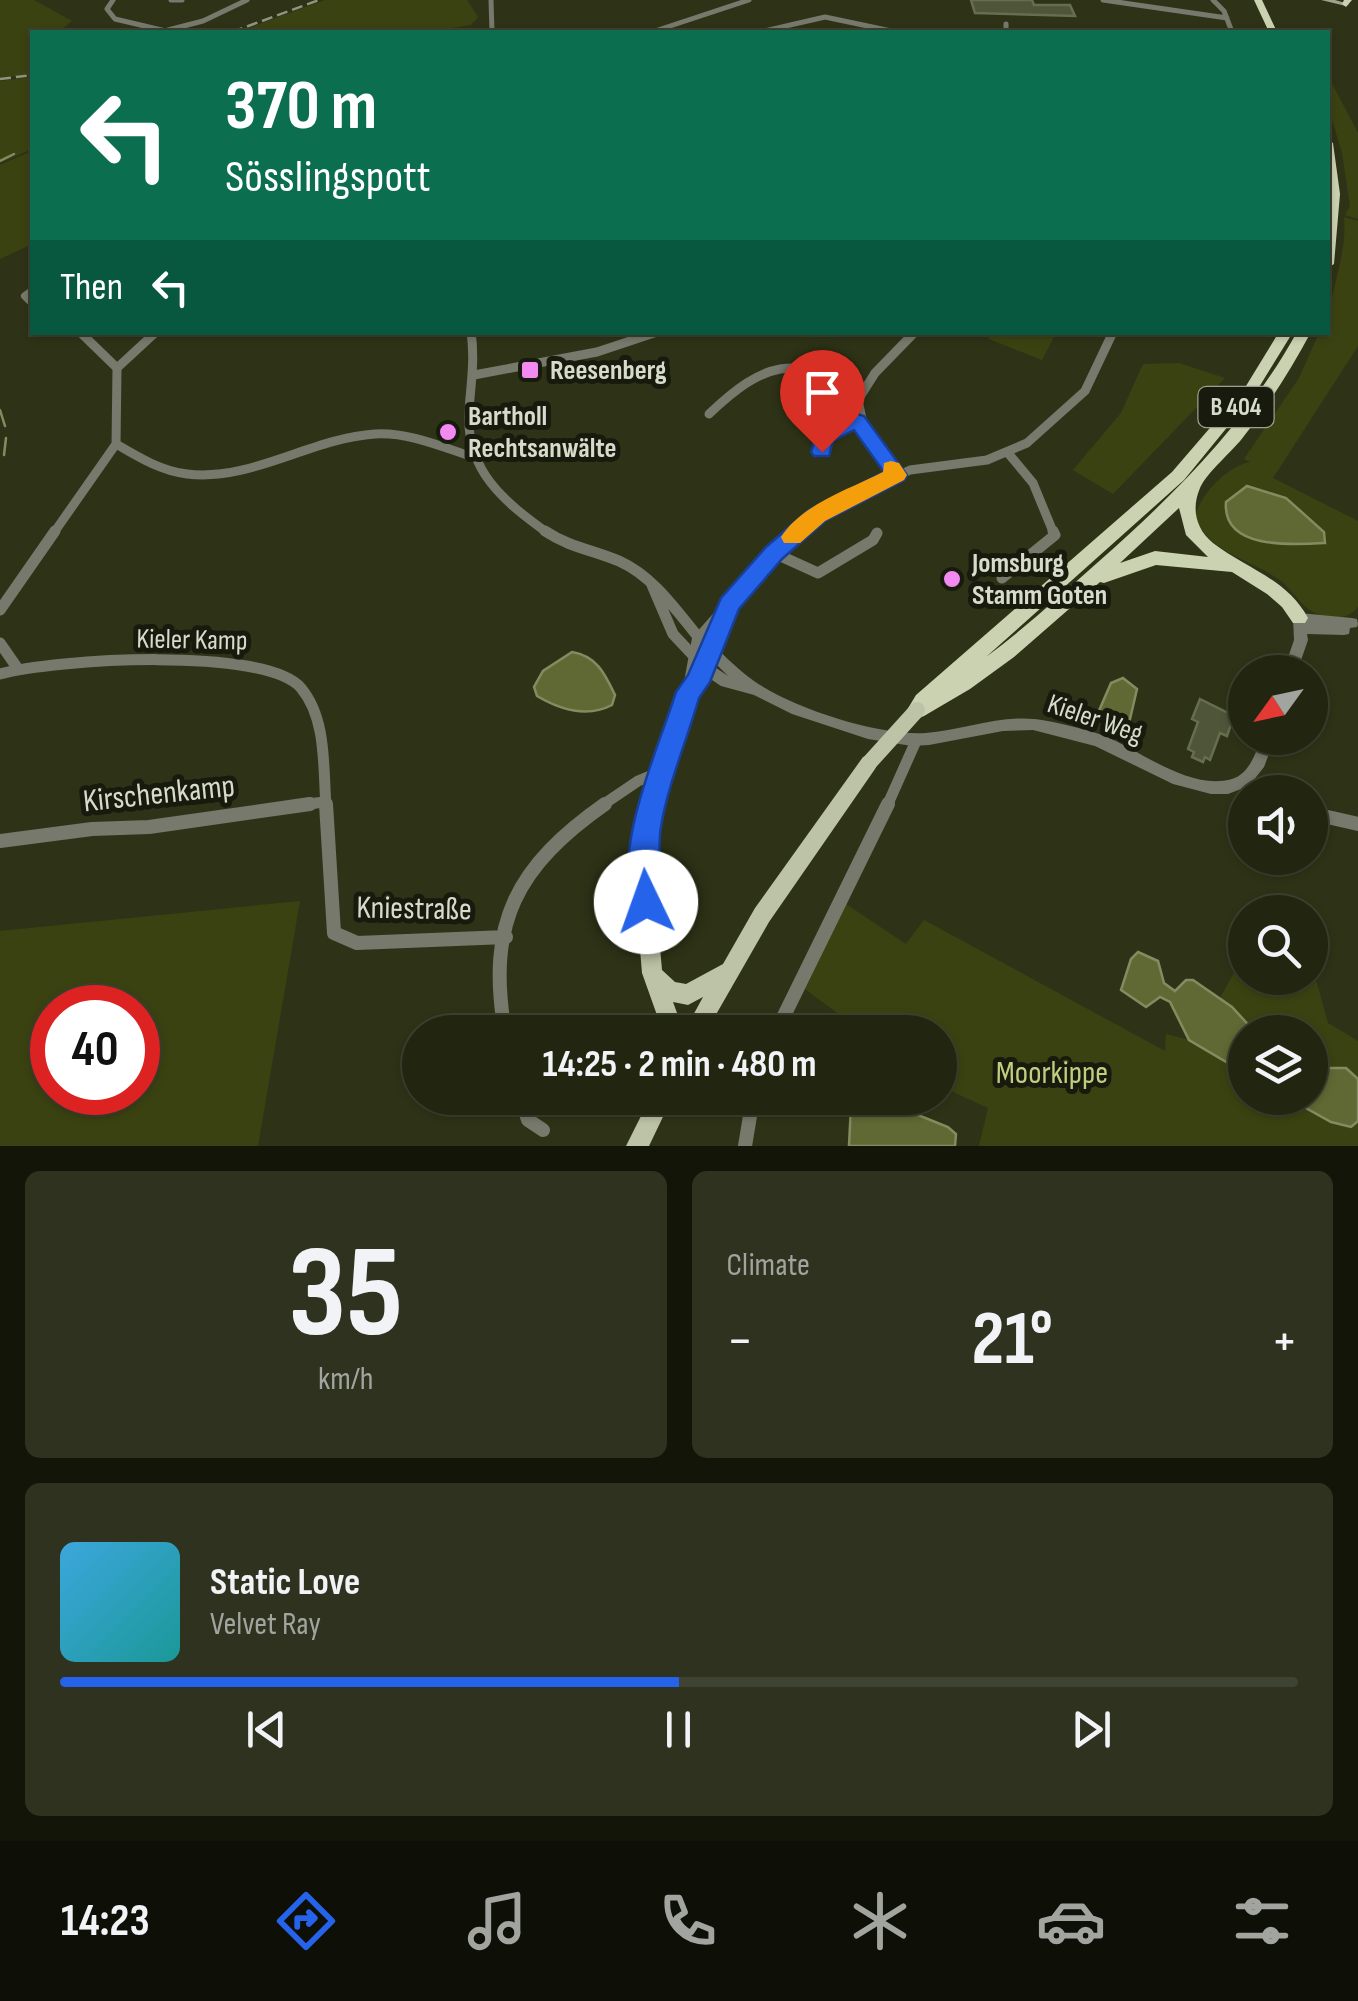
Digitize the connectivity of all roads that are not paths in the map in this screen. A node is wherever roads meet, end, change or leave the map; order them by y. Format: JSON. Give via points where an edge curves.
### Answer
{"nodes":[{"id":1,"x":112,"y":0,"type":"edge"},
{"id":2,"x":171,"y":0,"type":"edge"},
{"id":3,"x":182,"y":0,"type":"edge"},
{"id":4,"x":247,"y":0,"type":"edge"},
{"id":5,"x":490,"y":0,"type":"edge"},
{"id":6,"x":747,"y":0,"type":"edge"},
{"id":7,"x":1103,"y":0,"type":"edge"},
{"id":8,"x":1213,"y":0,"type":"edge"},
{"id":9,"x":1258,"y":0,"type":"edge"},
{"id":10,"x":1271,"y":0,"type":"edge"},
{"id":11,"x":1324,"y":0,"type":"edge"},
{"id":12,"x":1347,"y":2,"type":"edge"},
{"id":13,"x":235,"y":4,"type":"edge"},
{"id":14,"x":1358,"y":6,"type":"edge"},
{"id":15,"x":1227,"y":18,"type":"junction"},
{"id":16,"x":165,"y":30,"type":"edge"},
{"id":17,"x":172,"y":30,"type":"edge"},
{"id":18,"x":492,"y":30,"type":"edge"},
{"id":19,"x":658,"y":30,"type":"edge"},
{"id":20,"x":769,"y":30,"type":"edge"},
{"id":21,"x":887,"y":30,"type":"edge"},
{"id":22,"x":1231,"y":30,"type":"edge"},
{"id":23,"x":1272,"y":30,"type":"edge"},
{"id":24,"x":1282,"y":30,"type":"edge"},
{"id":25,"x":1330,"y":160,"type":"edge"},
{"id":26,"x":1330,"y":241,"type":"edge"},
{"id":27,"x":83,"y":335,"type":"edge"},
{"id":28,"x":153,"y":335,"type":"edge"},
{"id":29,"x":471,"y":335,"type":"edge"},
{"id":30,"x":648,"y":335,"type":"edge"},
{"id":31,"x":912,"y":335,"type":"edge"},
{"id":32,"x":1112,"y":335,"type":"edge"},
{"id":33,"x":1284,"y":335,"type":"edge"},
{"id":34,"x":1302,"y":335,"type":"edge"},
{"id":35,"x":117,"y":368,"type":"junction"},
{"id":36,"x":474,"y":375,"type":"junction"},
{"id":37,"x":862,"y":388,"type":"junction"},
{"id":38,"x":709,"y":414,"type":"dead end"},
{"id":39,"x":857,"y":420,"type":"junction"},
{"id":40,"x":116,"y":444,"type":"junction"},
{"id":41,"x":822,"y":452,"type":"dead end"},
{"id":42,"x":1008,"y":454,"type":"junction"},
{"id":43,"x":472,"y":457,"type":"junction"},
{"id":44,"x":896,"y":475,"type":"junction"},
{"id":45,"x":1193,"y":484,"type":"junction"},
{"id":46,"x":876,"y":532,"type":"dead end"},
{"id":47,"x":774,"y":553,"type":"junction"},
{"id":48,"x":1244,"y":570,"type":"junction"},
{"id":49,"x":1002,"y":578,"type":"dead end"},
{"id":50,"x":652,"y":584,"type":"junction"},
{"id":51,"x":1086,"y":585,"type":"junction"},
{"id":52,"x":0,"y":610,"type":"edge"},
{"id":53,"x":1355,"y":621,"type":"edge"},
{"id":54,"x":1300,"y":623,"type":"junction"},
{"id":55,"x":0,"y":643,"type":"edge"},
{"id":56,"x":705,"y":643,"type":"junction"},
{"id":57,"x":1293,"y":655,"type":"edge"},
{"id":58,"x":698,"y":662,"type":"junction"},
{"id":59,"x":16,"y":666,"type":"junction"},
{"id":60,"x":0,"y":674,"type":"edge"},
{"id":61,"x":759,"y":692,"type":"junction"},
{"id":62,"x":917,"y":710,"type":"junction"},
{"id":63,"x":916,"y":740,"type":"junction"},
{"id":64,"x":662,"y":771,"type":"junction"},
{"id":65,"x":1228,"y":787,"type":"edge"},
{"id":66,"x":324,"y":802,"type":"junction"},
{"id":67,"x":1328,"y":817,"type":"edge"},
{"id":68,"x":1358,"y":824,"type":"edge"},
{"id":69,"x":0,"y":841,"type":"edge"},
{"id":70,"x":646,"y":902,"type":"joint"},
{"id":71,"x":506,"y":937,"type":"junction"},
{"id":72,"x":730,"y":969,"type":"junction"},
{"id":73,"x":652,"y":973,"type":"junction"},
{"id":74,"x":504,"y":1015,"type":"edge"},
{"id":75,"x":666,"y":1015,"type":"edge"},
{"id":76,"x":704,"y":1015,"type":"edge"},
{"id":77,"x":784,"y":1015,"type":"edge"},
{"id":78,"x":526,"y":1115,"type":"edge"},
{"id":79,"x":652,"y":1115,"type":"edge"},
{"id":80,"x":750,"y":1115,"type":"edge"},
{"id":81,"x":543,"y":1130,"type":"dead end"},
{"id":82,"x":637,"y":1146,"type":"edge"},
{"id":83,"x":745,"y":1146,"type":"edge"}],
"edges":[{"from":1,"to":16,"type":"street","via":[[107,9],[114,19]]},
{"from":2,"to":3,"type":"street"},
{"from":4,"to":13,"type":"street"},
{"from":5,"to":18,"type":"street"},
{"from":6,"to":19,"type":"street"},
{"from":7,"to":15,"type":"street"},
{"from":8,"to":15,"type":"street"},
{"from":9,"to":23,"type":"highway"},
{"from":10,"to":24,"type":"highway"},
{"from":11,"to":12,"type":"main road"},
{"from":12,"to":14,"type":"street"},
{"from":13,"to":17,"type":"street"},
{"from":15,"to":22,"type":"street"},
{"from":20,"to":21,"type":"street","via":[[825,17]]},
{"from":25,"to":26,"type":"highway"},
{"from":27,"to":35,"type":"street"},
{"from":28,"to":35,"type":"street"},
{"from":29,"to":36,"type":"street"},
{"from":30,"to":36,"type":"street","via":[[597,352]]},
{"from":31,"to":37,"type":"street"},
{"from":32,"to":42,"type":"street","via":[[1084,390]]},
{"from":33,"to":62,"type":"highway","number":"B 404","via":[[1251,389],[1178,476],[934,688]]},
{"from":34,"to":45,"type":"highway","number":"B 404","via":[[1250,420]]},
{"from":35,"to":40,"type":"street"},
{"from":36,"to":43,"type":"street","via":[[468,403]]},
{"from":37,"to":38,"type":"street","via":[[816,369],[782,366],[749,376]]},
{"from":37,"to":39,"type":"street"},
{"from":39,"to":41,"type":"street","via":[[824,438]]},
{"from":39,"to":44,"type":"street"},
{"from":40,"to":43,"type":"street","via":[[171,474],[204,476],[375,434],[435,442]]},
{"from":40,"to":52,"type":"street"},
{"from":42,"to":44,"type":"street"},
{"from":42,"to":49,"type":"street","via":[[1033,483],[1055,535]]},
{"from":43,"to":50,"type":"street","via":[[544,529],[569,546],[624,563]]},
{"from":44,"to":47,"type":"street","via":[[817,515]]},
{"from":45,"to":48,"type":"highway","via":[[1186,514],[1192,531]]},
{"from":45,"to":51,"type":"highway","number":"B 404"},
{"from":46,"to":47,"type":"street","via":[[818,572]]},
{"from":47,"to":56,"type":"street"},
{"from":48,"to":51,"type":"highway","via":[[1155,558]]},
{"from":48,"to":54,"type":"highway","via":[[1280,591]]},
{"from":50,"to":56,"type":"street"},
{"from":50,"to":58,"type":"street","via":[[673,634]]},
{"from":51,"to":62,"type":"highway","number":"B 404","via":[[991,664]]},
{"from":53,"to":54,"type":"street","via":[[1339,631]]},
{"from":54,"to":57,"type":"street"},
{"from":55,"to":59,"type":"street"},
{"from":56,"to":58,"type":"street"},
{"from":56,"to":61,"type":"street","name":"Kieler Weg"},
{"from":58,"to":61,"type":"street","name":"Kieler Weg","via":[[726,682]]},
{"from":58,"to":64,"type":"street"},
{"from":59,"to":60,"type":"street","name":"Kieler Kamp"},
{"from":59,"to":66,"type":"street","name":"Kieler Kamp","via":[[208,662],[278,672],[302,688],[314,710]]},
{"from":61,"to":63,"type":"street","name":"Kieler Weg","via":[[886,738]]},
{"from":62,"to":72,"type":"main road","number":"B 404","bridge":true,"via":[[794,866]]},
{"from":63,"to":65,"type":"street","name":"Kieler Weg","via":[[999,722],[1040,724],[1200,785]]},
{"from":63,"to":77,"type":"street"},
{"from":64,"to":70,"type":"street","via":[[645,839]]},
{"from":64,"to":71,"type":"street","via":[[638,780],[550,846],[525,878]]},
{"from":66,"to":69,"type":"street","name":"Kirschenkamp"},
{"from":66,"to":71,"type":"street","name":"Kniestraße","via":[[334,934],[357,943]]},
{"from":67,"to":68,"type":"street"},
{"from":70,"to":73,"type":"main road"},
{"from":71,"to":74,"type":"street"},
{"from":72,"to":73,"type":"main road","via":[[688,996],[670,992]]},
{"from":72,"to":76,"type":"main road","number":"B 404"},
{"from":73,"to":75,"type":"main road"},
{"from":78,"to":81,"type":"street"},
{"from":79,"to":82,"type":"main road"},
{"from":80,"to":83,"type":"street"}]}
